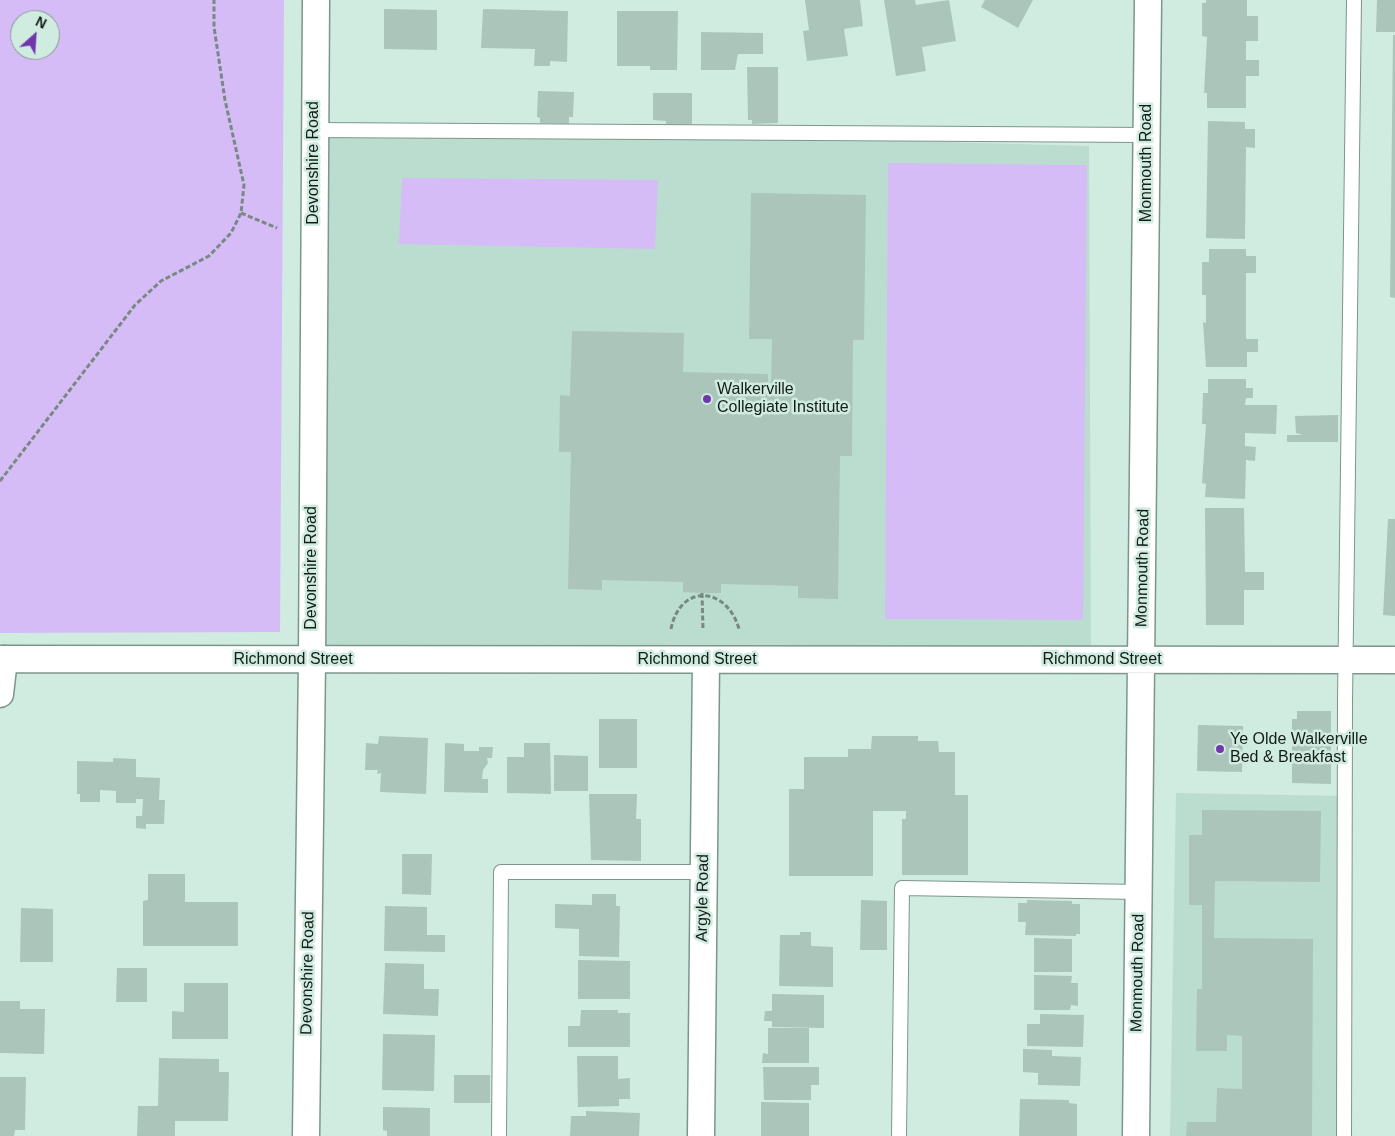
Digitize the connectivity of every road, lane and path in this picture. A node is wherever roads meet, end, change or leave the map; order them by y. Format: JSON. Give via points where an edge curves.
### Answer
{"nodes":[{"id":1,"x":214,"y":0,"type":"edge"},
{"id":2,"x":316,"y":0,"type":"edge"},
{"id":3,"x":1148,"y":0,"type":"edge"},
{"id":4,"x":1354,"y":0,"type":"edge"},
{"id":5,"x":314,"y":130,"type":"junction"},
{"id":6,"x":1147,"y":135,"type":"junction"},
{"id":7,"x":241,"y":213,"type":"junction"},
{"id":8,"x":277,"y":228,"type":"dead end"},
{"id":9,"x":0,"y":481,"type":"edge"},
{"id":10,"x":702,"y":594,"type":"junction"},
{"id":11,"x":671,"y":629,"type":"dead end"},
{"id":12,"x":703,"y":629,"type":"dead end"},
{"id":13,"x":739,"y":629,"type":"dead end"},
{"id":14,"x":2,"y":659,"type":"edge"},
{"id":15,"x":312,"y":660,"type":"junction"},
{"id":16,"x":706,"y":660,"type":"junction"},
{"id":17,"x":1142,"y":660,"type":"junction"},
{"id":18,"x":1346,"y":660,"type":"junction"},
{"id":19,"x":1395,"y":660,"type":"edge"},
{"id":20,"x":0,"y":694,"type":"edge"},
{"id":21,"x":704,"y":872,"type":"junction"},
{"id":22,"x":1139,"y":892,"type":"junction"},
{"id":23,"x":306,"y":1136,"type":"edge"},
{"id":24,"x":499,"y":1136,"type":"edge"},
{"id":25,"x":701,"y":1136,"type":"edge"},
{"id":26,"x":899,"y":1136,"type":"edge"},
{"id":27,"x":1136,"y":1136,"type":"edge"},
{"id":28,"x":1344,"y":1136,"type":"edge"}],
"edges":[{"from":1,"to":7,"type":"path","via":[[214,27],[223,90],[244,185]]},
{"from":2,"to":5,"type":"street","name":"Devonshire Road"},
{"from":3,"to":6,"type":"street","name":"Monmouth Road"},
{"from":4,"to":18,"type":"lane"},
{"from":5,"to":6,"type":"lane"},
{"from":5,"to":15,"type":"street","name":"Devonshire Road"},
{"from":6,"to":17,"type":"street","name":"Monmouth Road"},
{"from":7,"to":8,"type":"path"},
{"from":7,"to":9,"type":"path","via":[[231,233],[209,256],[161,281],[135,305]]},
{"from":10,"to":11,"type":"path","via":[[685,601],[678,608]]},
{"from":10,"to":12,"type":"path"},
{"from":10,"to":13,"type":"path","via":[[724,602]]},
{"from":14,"to":15,"type":"street","name":"Richmond Street"},
{"from":14,"to":20,"type":"street"},
{"from":15,"to":16,"type":"street","name":"Richmond Street"},
{"from":15,"to":23,"type":"street","name":"Devonshire Road"},
{"from":16,"to":17,"type":"street","name":"Richmond Street"},
{"from":16,"to":21,"type":"street","name":"Argyle Road"},
{"from":17,"to":18,"type":"street","name":"Richmond Street"},
{"from":17,"to":22,"type":"street","name":"Monmouth Road"},
{"from":18,"to":19,"type":"street","name":"Richmond Street"},
{"from":18,"to":28,"type":"lane"},
{"from":21,"to":24,"type":"lane","via":[[500,872]]},
{"from":21,"to":25,"type":"street","name":"Argyle Road"},
{"from":22,"to":26,"type":"lane","via":[[902,888]]},
{"from":22,"to":27,"type":"street","name":"Monmouth Road"}]}
